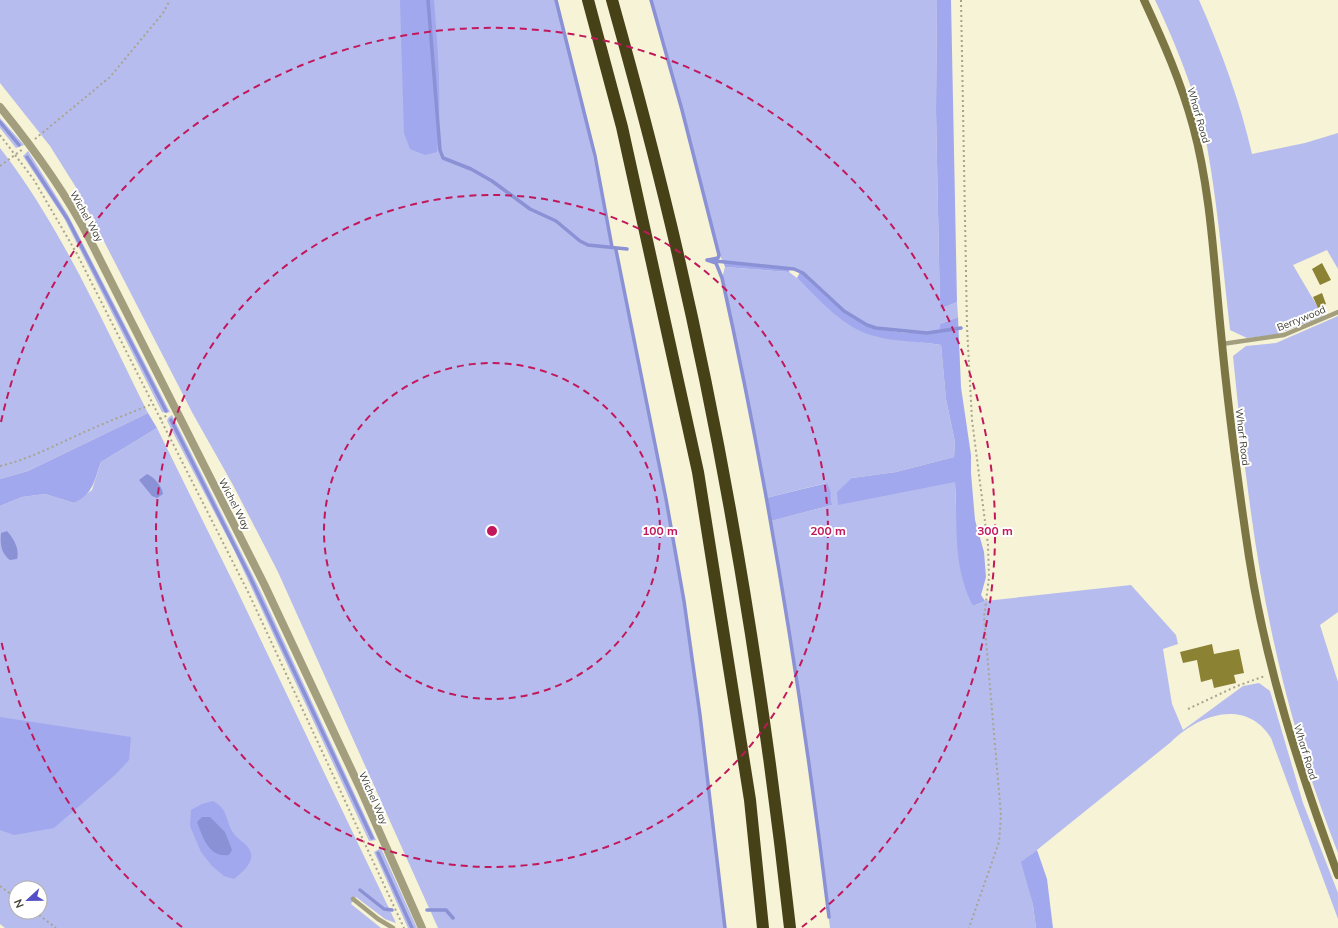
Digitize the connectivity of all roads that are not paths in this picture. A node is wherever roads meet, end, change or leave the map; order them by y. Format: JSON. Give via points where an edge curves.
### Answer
{"nodes":[{"id":1,"x":588,"y":0,"type":"edge"},
{"id":2,"x":612,"y":0,"type":"edge"},
{"id":3,"x":1144,"y":0,"type":"edge"},
{"id":4,"x":0,"y":107,"type":"edge"},
{"id":5,"x":1338,"y":312,"type":"edge"},
{"id":6,"x":1222,"y":344,"type":"junction"},
{"id":7,"x":1338,"y":875,"type":"edge"},
{"id":8,"x":353,"y":899,"type":"dead end"},
{"id":9,"x":393,"y":928,"type":"edge"},
{"id":10,"x":422,"y":928,"type":"edge"},
{"id":11,"x":763,"y":928,"type":"edge"},
{"id":12,"x":790,"y":928,"type":"edge"}],
"edges":[{"from":1,"to":11,"type":"highway","via":[[622,127],[698,472],[750,800]]},
{"from":2,"to":12,"type":"highway","via":[[672,228],[723,473],[776,802]]},
{"from":3,"to":6,"type":"main road","name":"Wharf Road","via":[[1176,72],[1197,144],[1208,212]]},
{"from":4,"to":10,"type":"street","name":"Wichel Way","via":[[45,165],[86,232],[264,584],[360,788]]},
{"from":5,"to":6,"type":"lane","name":"Berrywood","via":[[1284,335]]},
{"from":6,"to":7,"type":"main road","name":"Wharf Road","via":[[1249,559],[1266,648],[1314,812]]},
{"from":8,"to":9,"type":"lane"}]}
